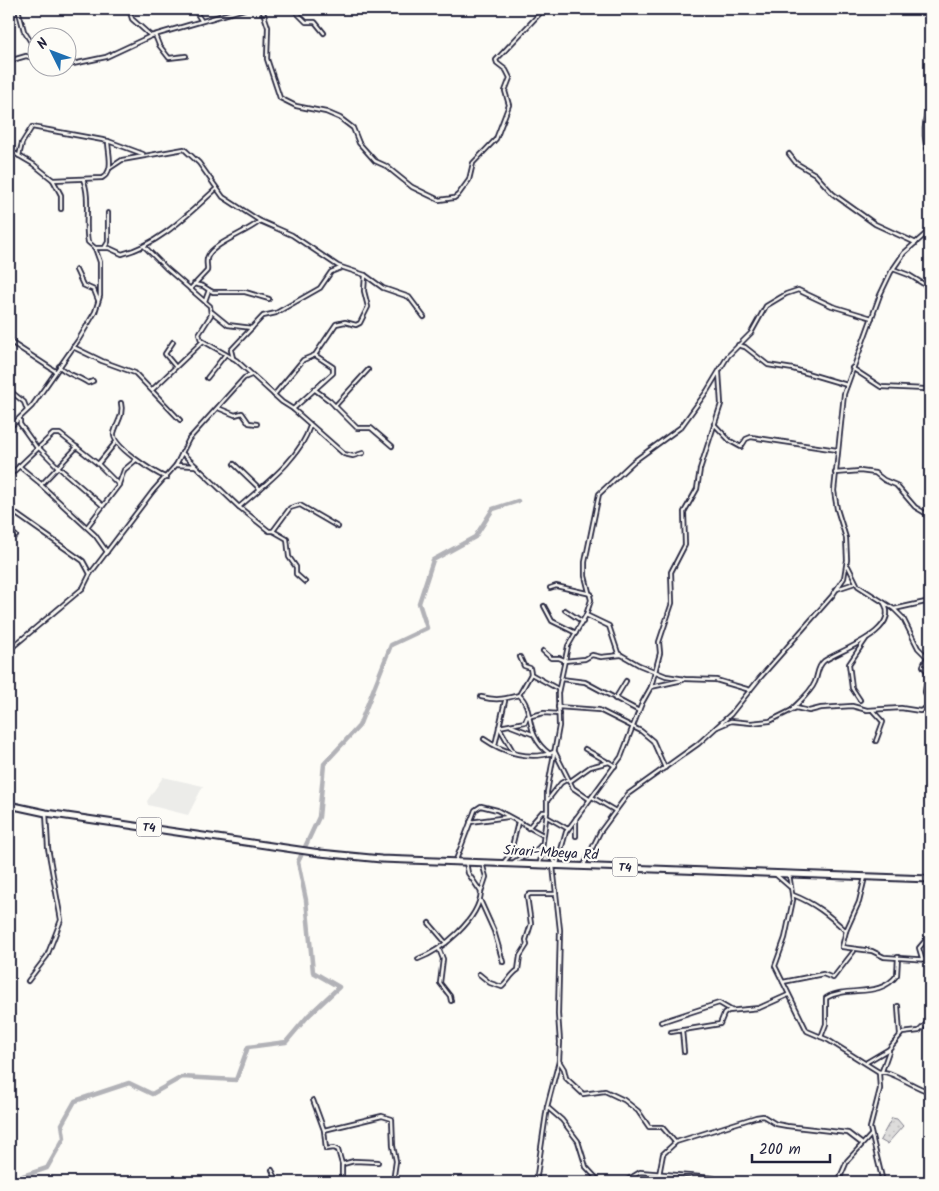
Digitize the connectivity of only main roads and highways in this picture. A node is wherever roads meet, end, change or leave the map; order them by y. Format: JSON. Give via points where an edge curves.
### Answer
{"nodes":[{"id":1,"x":9,"y":805,"type":"edge"},
{"id":2,"x":930,"y":879,"type":"edge"}],
"edges":[{"from":1,"to":2,"type":"highway","name":"Sirari-Mbeya Rd","number":"T4","via":[[320,853],[381,858]]}]}
